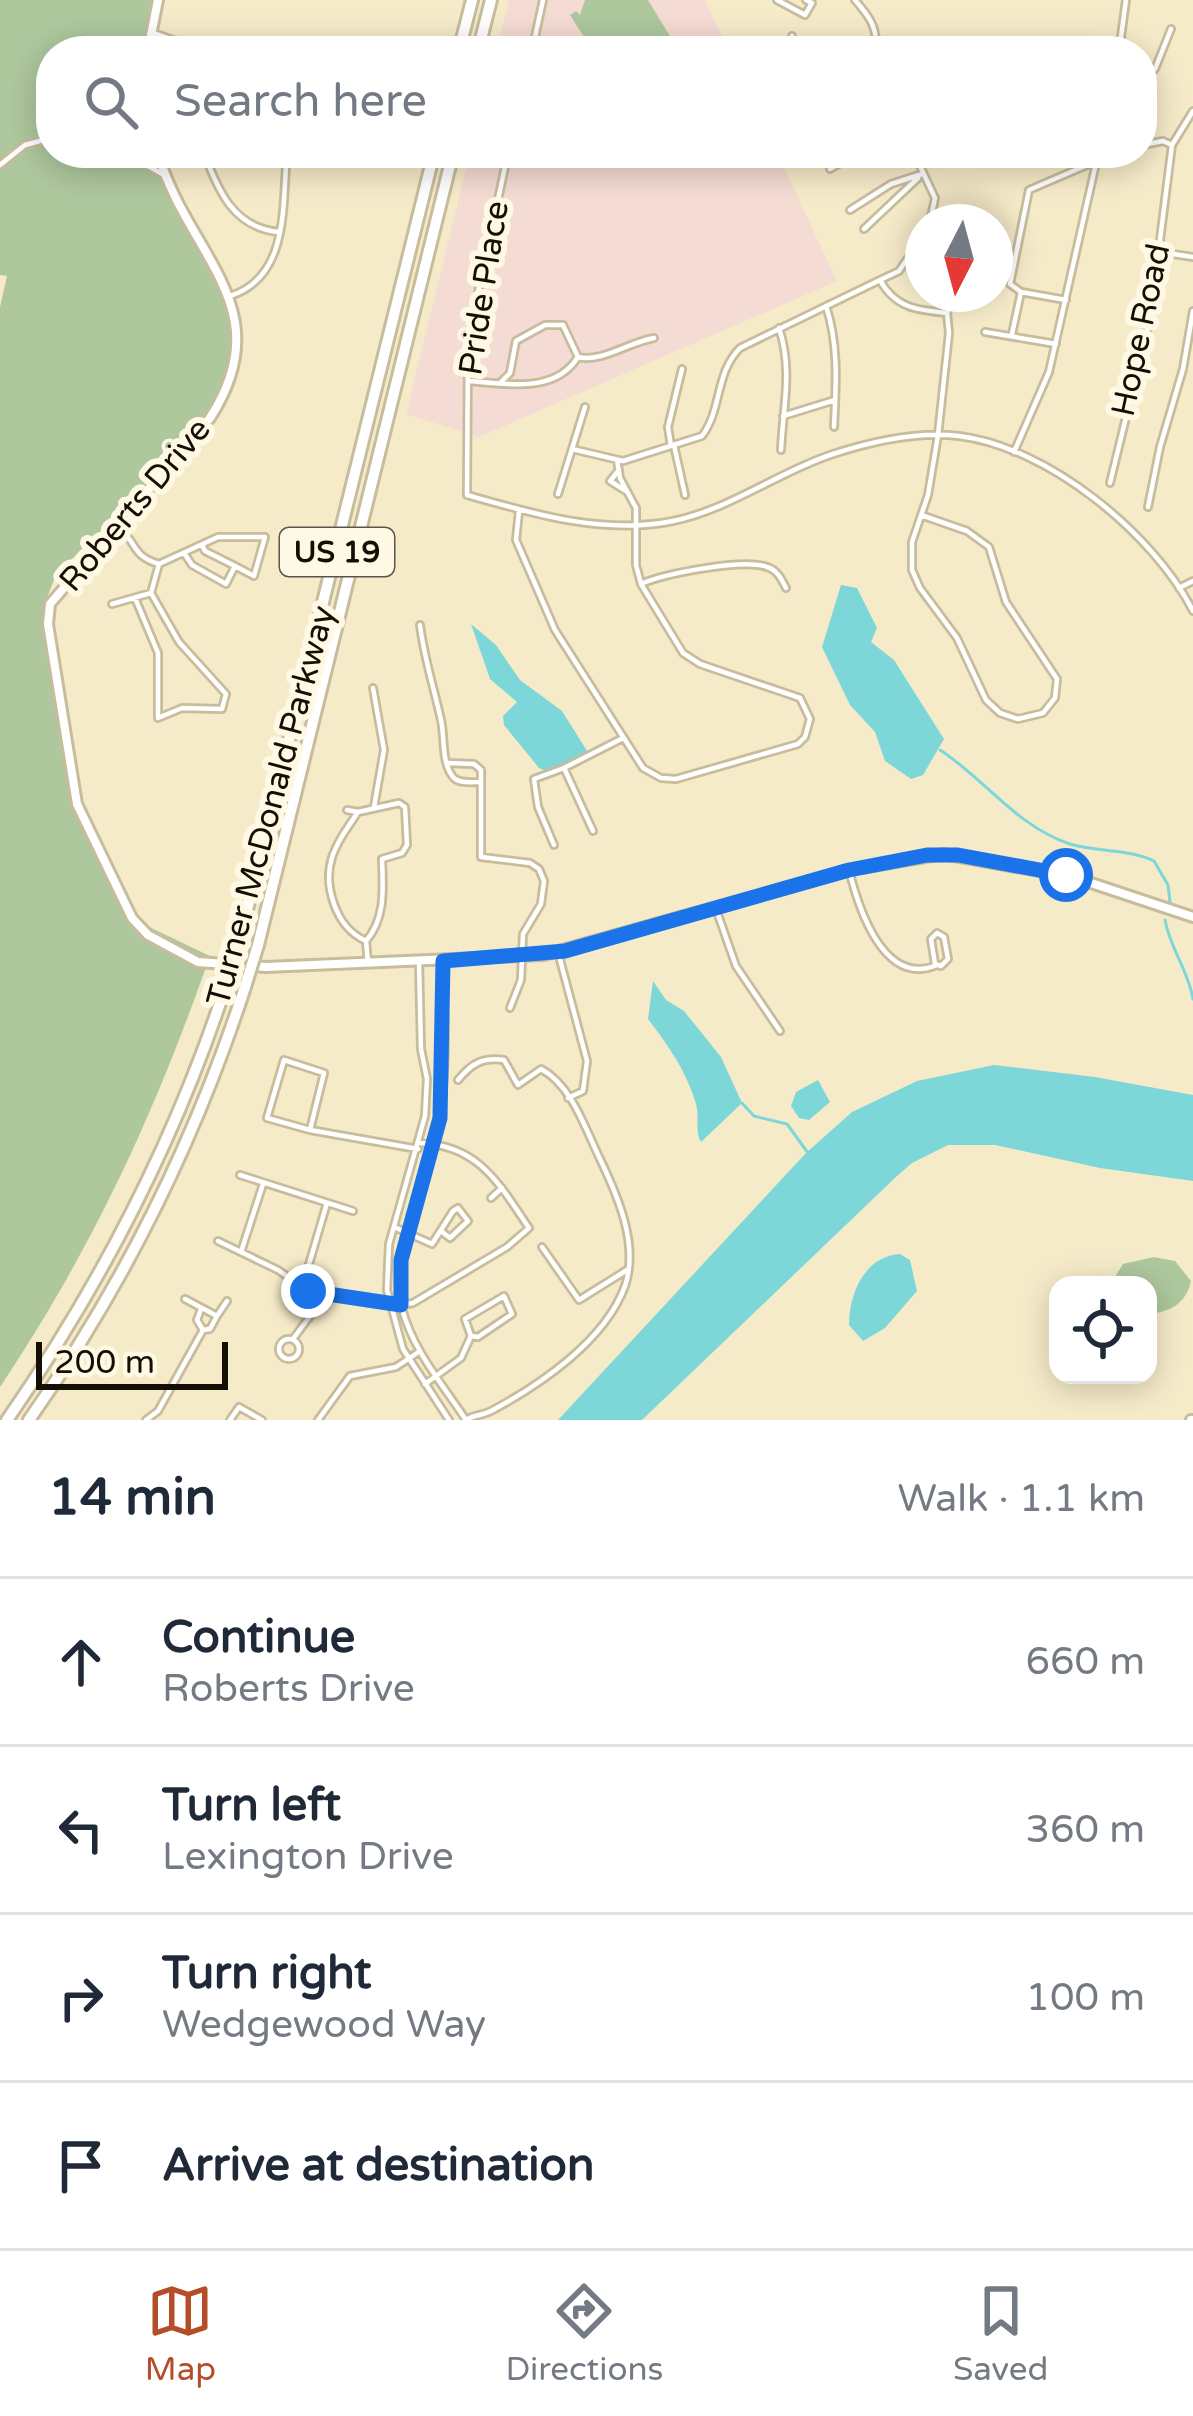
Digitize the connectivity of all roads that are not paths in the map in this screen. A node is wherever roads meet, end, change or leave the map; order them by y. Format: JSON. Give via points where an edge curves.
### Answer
{"nodes":[{"id":1,"x":158,"y":0,"type":"edge"},
{"id":2,"x":472,"y":0,"type":"edge"},
{"id":3,"x":491,"y":0,"type":"edge"},
{"id":4,"x":543,"y":0,"type":"edge"},
{"id":5,"x":777,"y":0,"type":"edge"},
{"id":6,"x":806,"y":0,"type":"edge"},
{"id":7,"x":855,"y":0,"type":"edge"},
{"id":8,"x":1126,"y":0,"type":"edge"},
{"id":9,"x":1171,"y":29,"type":"dead end"},
{"id":10,"x":150,"y":32,"type":"junction"},
{"id":11,"x":150,"y":36,"type":"edge"},
{"id":12,"x":161,"y":36,"type":"edge"},
{"id":13,"x":463,"y":36,"type":"edge"},
{"id":14,"x":482,"y":36,"type":"edge"},
{"id":15,"x":535,"y":36,"type":"edge"},
{"id":16,"x":876,"y":36,"type":"edge"},
{"id":17,"x":1121,"y":36,"type":"edge"},
{"id":18,"x":1157,"y":64,"type":"edge"},
{"id":19,"x":1193,"y":111,"type":"edge"},
{"id":20,"x":36,"y":142,"type":"edge"},
{"id":21,"x":1157,"y":142,"type":"edge"},
{"id":22,"x":1172,"y":145,"type":"junction"},
{"id":23,"x":0,"y":165,"type":"edge"},
{"id":24,"x":152,"y":168,"type":"edge"},
{"id":25,"x":162,"y":168,"type":"edge"},
{"id":26,"x":211,"y":168,"type":"edge"},
{"id":27,"x":285,"y":168,"type":"edge"},
{"id":28,"x":430,"y":168,"type":"edge"},
{"id":29,"x":450,"y":168,"type":"edge"},
{"id":30,"x":505,"y":168,"type":"edge"},
{"id":31,"x":920,"y":168,"type":"edge"},
{"id":32,"x":1077,"y":168,"type":"edge"},
{"id":33,"x":1094,"y":168,"type":"edge"},
{"id":34,"x":922,"y":174,"type":"junction"},
{"id":35,"x":164,"y":175,"type":"junction"},
{"id":36,"x":934,"y":204,"type":"edge"},
{"id":37,"x":850,"y":210,"type":"dead end"},
{"id":38,"x":864,"y":229,"type":"dead end"},
{"id":39,"x":279,"y":232,"type":"junction"},
{"id":40,"x":1160,"y":252,"type":"junction"},
{"id":41,"x":1193,"y":257,"type":"edge"},
{"id":42,"x":905,"y":261,"type":"edge"},
{"id":43,"x":880,"y":280,"type":"junction"},
{"id":44,"x":1021,"y":292,"type":"junction"},
{"id":45,"x":230,"y":296,"type":"junction"},
{"id":46,"x":1066,"y":300,"type":"junction"},
{"id":47,"x":826,"y":306,"type":"junction"},
{"id":48,"x":1193,"y":310,"type":"edge"},
{"id":49,"x":946,"y":313,"type":"joint"},
{"id":50,"x":779,"y":328,"type":"junction"},
{"id":51,"x":985,"y":332,"type":"dead end"},
{"id":52,"x":1012,"y":335,"type":"junction"},
{"id":53,"x":654,"y":338,"type":"dead end"},
{"id":54,"x":1056,"y":344,"type":"junction"},
{"id":55,"x":578,"y":357,"type":"junction"},
{"id":56,"x":682,"y":369,"type":"dead end"},
{"id":57,"x":466,"y":381,"type":"junction"},
{"id":58,"x":500,"y":383,"type":"junction"},
{"id":59,"x":836,"y":400,"type":"junction"},
{"id":60,"x":585,"y":406,"type":"dead end"},
{"id":61,"x":782,"y":416,"type":"junction"},
{"id":62,"x":834,"y":427,"type":"dead end"},
{"id":63,"x":938,"y":435,"type":"junction"},
{"id":64,"x":672,"y":446,"type":"junction"},
{"id":65,"x":572,"y":449,"type":"junction"},
{"id":66,"x":781,"y":450,"type":"dead end"},
{"id":67,"x":1014,"y":452,"type":"junction"},
{"id":68,"x":617,"y":460,"type":"junction"},
{"id":69,"x":1110,"y":484,"type":"dead end"},
{"id":70,"x":558,"y":494,"type":"dead end"},
{"id":71,"x":685,"y":495,"type":"dead end"},
{"id":72,"x":1148,"y":507,"type":"dead end"},
{"id":73,"x":519,"y":512,"type":"junction"},
{"id":74,"x":921,"y":515,"type":"junction"},
{"id":75,"x":637,"y":526,"type":"junction"},
{"id":76,"x":117,"y":530,"type":"junction"},
{"id":77,"x":202,"y":544,"type":"junction"},
{"id":78,"x":184,"y":553,"type":"junction"},
{"id":79,"x":159,"y":565,"type":"junction"},
{"id":80,"x":235,"y":566,"type":"junction"},
{"id":81,"x":1193,"y":581,"type":"edge"},
{"id":82,"x":641,"y":584,"type":"junction"},
{"id":83,"x":786,"y":588,"type":"dead end"},
{"id":84,"x":1179,"y":588,"type":"junction"},
{"id":85,"x":151,"y":593,"type":"junction"},
{"id":86,"x":135,"y":598,"type":"junction"},
{"id":87,"x":112,"y":604,"type":"dead end"},
{"id":88,"x":1193,"y":611,"type":"edge"},
{"id":89,"x":420,"y":625,"type":"dead end"},
{"id":90,"x":374,"y":688,"type":"dead end"},
{"id":91,"x":623,"y":737,"type":"junction"},
{"id":92,"x":448,"y":763,"type":"junction"},
{"id":93,"x":564,"y":768,"type":"junction"},
{"id":94,"x":481,"y":782,"type":"junction"},
{"id":95,"x":374,"y":808,"type":"junction"},
{"id":96,"x":347,"y":810,"type":"dead end"},
{"id":97,"x":358,"y":812,"type":"junction"},
{"id":98,"x":593,"y":831,"type":"dead end"},
{"id":99,"x":554,"y":845,"type":"dead end"},
{"id":100,"x":849,"y":870,"type":"junction"},
{"id":101,"x":716,"y":906,"type":"junction"},
{"id":102,"x":1193,"y":917,"type":"edge"},
{"id":103,"x":366,"y":940,"type":"junction"},
{"id":104,"x":558,"y":952,"type":"junction"},
{"id":105,"x":522,"y":957,"type":"junction"},
{"id":106,"x":443,"y":961,"type":"junction"},
{"id":107,"x":419,"y":962,"type":"junction"},
{"id":108,"x":368,"y":963,"type":"junction"},
{"id":109,"x":937,"y":965,"type":"junction"},
{"id":110,"x":509,"y":1008,"type":"dead end"},
{"id":111,"x":780,"y":1030,"type":"dead end"},
{"id":112,"x":458,"y":1080,"type":"dead end"},
{"id":113,"x":568,"y":1099,"type":"junction"},
{"id":114,"x":310,"y":1130,"type":"junction"},
{"id":115,"x":434,"y":1144,"type":"junction"},
{"id":116,"x":419,"y":1146,"type":"junction"},
{"id":117,"x":240,"y":1175,"type":"dead end"},
{"id":118,"x":263,"y":1184,"type":"junction"},
{"id":119,"x":502,"y":1188,"type":"junction"},
{"id":120,"x":491,"y":1198,"type":"dead end"},
{"id":121,"x":327,"y":1203,"type":"junction"},
{"id":122,"x":353,"y":1211,"type":"dead end"},
{"id":123,"x":394,"y":1227,"type":"junction"},
{"id":124,"x":440,"y":1231,"type":"junction"},
{"id":125,"x":407,"y":1233,"type":"junction"},
{"id":126,"x":218,"y":1241,"type":"dead end"},
{"id":127,"x":542,"y":1247,"type":"dead end"},
{"id":128,"x":241,"y":1252,"type":"junction"},
{"id":129,"x":627,"y":1270,"type":"junction"},
{"id":130,"x":302,"y":1288,"type":"junction"},
{"id":131,"x":321,"y":1294,"type":"junction"},
{"id":132,"x":185,"y":1299,"type":"dead end"},
{"id":133,"x":227,"y":1301,"type":"dead end"},
{"id":134,"x":389,"y":1304,"type":"junction"},
{"id":135,"x":401,"y":1305,"type":"junction"},
{"id":136,"x":201,"y":1309,"type":"junction"},
{"id":137,"x":218,"y":1316,"type":"junction"},
{"id":138,"x":203,"y":1330,"type":"junction"},
{"id":139,"x":471,"y":1336,"type":"junction"},
{"id":140,"x":293,"y":1340,"type":"dead end"},
{"id":141,"x":420,"y":1351,"type":"junction"},
{"id":142,"x":409,"y":1359,"type":"junction"},
{"id":143,"x":437,"y":1376,"type":"junction"},
{"id":144,"x":425,"y":1384,"type":"junction"},
{"id":145,"x":158,"y":1411,"type":"junction"},
{"id":146,"x":7,"y":1420,"type":"edge"},
{"id":147,"x":29,"y":1420,"type":"edge"},
{"id":148,"x":146,"y":1420,"type":"edge"},
{"id":149,"x":165,"y":1420,"type":"edge"},
{"id":150,"x":230,"y":1420,"type":"edge"},
{"id":151,"x":262,"y":1420,"type":"edge"},
{"id":152,"x":318,"y":1420,"type":"edge"},
{"id":153,"x":449,"y":1420,"type":"edge"},
{"id":154,"x":466,"y":1420,"type":"edge"}],
"edges":[{"from":1,"to":10,"type":"street"},
{"from":2,"to":13,"type":"highway"},
{"from":3,"to":14,"type":"highway"},
{"from":4,"to":15,"type":"street"},
{"from":5,"to":6,"type":"street","via":[[806,16]]},
{"from":7,"to":16,"type":"street"},
{"from":8,"to":17,"type":"street"},
{"from":9,"to":18,"type":"street"},
{"from":10,"to":11,"type":"street"},
{"from":10,"to":12,"type":"street"},
{"from":19,"to":22,"type":"street","name":"Hope Road"},
{"from":20,"to":23,"type":"street"},
{"from":21,"to":22,"type":"street"},
{"from":22,"to":40,"type":"street","name":"Hope Road"},
{"from":24,"to":35,"type":"street"},
{"from":25,"to":35,"type":"street","name":"Roberts Drive"},
{"from":26,"to":39,"type":"street","via":[[231,209]]},
{"from":27,"to":39,"type":"street"},
{"from":28,"to":146,"type":"highway","name":"Turner McDonald Parkway","number":"US 19","bridge":true,"via":[[226,985],[128,1220]]},
{"from":29,"to":147,"type":"highway","name":"Turner McDonald Parkway","number":"US 19","bridge":true,"via":[[245,987],[151,1216]]},
{"from":30,"to":57,"type":"street","name":"Pride Place"},
{"from":31,"to":34,"type":"street"},
{"from":32,"to":44,"type":"street","via":[[1029,190],[1009,278]]},
{"from":33,"to":46,"type":"street"},
{"from":34,"to":36,"type":"street"},
{"from":34,"to":37,"type":"street"},
{"from":34,"to":38,"type":"street"},
{"from":35,"to":45,"type":"street","name":"Roberts Drive"},
{"from":39,"to":45,"type":"street","via":[[266,273]]},
{"from":40,"to":41,"type":"street"},
{"from":40,"to":69,"type":"street","name":"Hope Road"},
{"from":42,"to":43,"type":"street"},
{"from":43,"to":47,"type":"street"},
{"from":43,"to":49,"type":"street","via":[[903,306]]},
{"from":44,"to":46,"type":"street"},
{"from":44,"to":52,"type":"street"},
{"from":45,"to":76,"type":"street","name":"Roberts Drive","via":[[238,338],[228,386]]},
{"from":46,"to":54,"type":"street"},
{"from":47,"to":50,"type":"street"},
{"from":47,"to":59,"type":"street"},
{"from":48,"to":72,"type":"street"},
{"from":49,"to":63,"type":"street"},
{"from":50,"to":61,"type":"street","via":[[787,352]]},
{"from":50,"to":64,"type":"street","via":[[731,357],[707,432]]},
{"from":51,"to":52,"type":"street"},
{"from":52,"to":54,"type":"street"},
{"from":53,"to":55,"type":"street"},
{"from":54,"to":67,"type":"street"},
{"from":55,"to":58,"type":"street","via":[[566,372],[531,385]]},
{"from":55,"to":58,"type":"street","via":[[563,325],[544,325],[517,341]]},
{"from":56,"to":64,"type":"street","via":[[668,427]]},
{"from":57,"to":58,"type":"street"},
{"from":57,"to":73,"type":"street","name":"Pride Place","via":[[467,495]]},
{"from":59,"to":61,"type":"street"},
{"from":59,"to":62,"type":"street"},
{"from":60,"to":65,"type":"street"},
{"from":61,"to":66,"type":"street"},
{"from":63,"to":67,"type":"street"},
{"from":63,"to":74,"type":"street"},
{"from":63,"to":75,"type":"street","via":[[829,455],[708,511]]},
{"from":64,"to":68,"type":"street"},
{"from":64,"to":71,"type":"street"},
{"from":65,"to":68,"type":"street"},
{"from":65,"to":70,"type":"street"},
{"from":67,"to":84,"type":"street","via":[[1101,504]]},
{"from":68,"to":75,"type":"street","via":[[610,481],[626,490]]},
{"from":73,"to":75,"type":"street"},
{"from":73,"to":91,"type":"street","via":[[516,540],[555,630]]},
{"from":74,"to":74,"type":"street","via":[[910,558],[920,588],[992,707],[1035,718],[1055,698],[1057,680],[1006,602],[994,555],[982,539]]},
{"from":75,"to":82,"type":"street"},
{"from":76,"to":79,"type":"street","via":[[138,556]]},
{"from":76,"to":108,"type":"street","name":"Roberts Drive","via":[[50,604],[49,648],[76,804],[125,905],[148,934],[198,962]]},
{"from":77,"to":78,"type":"street"},
{"from":77,"to":80,"type":"street"},
{"from":77,"to":80,"type":"street","via":[[265,537],[254,576]]},
{"from":78,"to":79,"type":"street"},
{"from":78,"to":80,"type":"street","via":[[226,584]]},
{"from":79,"to":85,"type":"street"},
{"from":81,"to":84,"type":"street"},
{"from":82,"to":83,"type":"street","via":[[755,565],[775,570]]},
{"from":82,"to":91,"type":"street","via":[[688,657],[793,694],[810,719],[790,748],[676,779],[649,773]]},
{"from":84,"to":88,"type":"street"},
{"from":85,"to":86,"type":"street"},
{"from":85,"to":86,"type":"street","via":[[179,642],[226,694],[222,709],[182,708],[158,718],[158,653]]},
{"from":86,"to":87,"type":"street"},
{"from":89,"to":92,"type":"street"},
{"from":90,"to":95,"type":"street","via":[[384,750]]},
{"from":91,"to":93,"type":"street"},
{"from":92,"to":94,"type":"street","via":[[456,780]]},
{"from":92,"to":94,"type":"street","via":[[478,765]]},
{"from":93,"to":98,"type":"street"},
{"from":93,"to":99,"type":"street","via":[[534,778]]},
{"from":94,"to":105,"type":"street","via":[[481,857],[530,862],[544,881]]},
{"from":95,"to":97,"type":"street"},
{"from":95,"to":103,"type":"street","via":[[403,804],[407,845],[382,859],[384,898]]},
{"from":96,"to":97,"type":"street"},
{"from":97,"to":103,"type":"street","via":[[335,845],[326,877],[341,920]]},
{"from":100,"to":101,"type":"street","name":"Roberts Drive"},
{"from":100,"to":102,"type":"street","name":"Roberts Drive","via":[[958,855],[1072,877]]},
{"from":100,"to":109,"type":"street","via":[[862,916],[882,947],[909,968]]},
{"from":101,"to":104,"type":"street","name":"Roberts Drive"},
{"from":101,"to":111,"type":"street","via":[[736,966]]},
{"from":103,"to":108,"type":"street"},
{"from":104,"to":105,"type":"street","name":"Roberts Drive"},
{"from":104,"to":113,"type":"street","via":[[588,1067],[583,1091]]},
{"from":105,"to":106,"type":"street","name":"Roberts Drive"},
{"from":105,"to":110,"type":"street"},
{"from":106,"to":107,"type":"street","name":"Roberts Drive"},
{"from":106,"to":115,"type":"street"},
{"from":107,"to":108,"type":"street","name":"Roberts Drive"},
{"from":107,"to":116,"type":"street","via":[[428,1083]]},
{"from":109,"to":109,"type":"street","via":[[931,939],[937,933],[947,959]]},
{"from":112,"to":113,"type":"street","via":[[470,1066],[499,1059],[518,1085],[541,1069]]},
{"from":113,"to":129,"type":"street","via":[[618,1197]]},
{"from":114,"to":114,"type":"street","via":[[324,1073],[284,1060],[267,1118]]},
{"from":114,"to":116,"type":"street"},
{"from":115,"to":116,"type":"street"},
{"from":115,"to":119,"type":"street","via":[[488,1166]]},
{"from":115,"to":125,"type":"street"},
{"from":116,"to":123,"type":"street"},
{"from":117,"to":118,"type":"street"},
{"from":118,"to":121,"type":"street"},
{"from":118,"to":128,"type":"street"},
{"from":119,"to":120,"type":"street"},
{"from":119,"to":135,"type":"street","via":[[529,1228]]},
{"from":121,"to":122,"type":"street"},
{"from":121,"to":130,"type":"street"},
{"from":123,"to":125,"type":"street"},
{"from":123,"to":134,"type":"street"},
{"from":124,"to":124,"type":"street","via":[[458,1208],[468,1221],[450,1238]]},
{"from":124,"to":125,"type":"street","via":[[433,1244]]},
{"from":125,"to":135,"type":"street"},
{"from":126,"to":128,"type":"street"},
{"from":127,"to":129,"type":"street","via":[[579,1300]]},
{"from":128,"to":130,"type":"street"},
{"from":129,"to":154,"type":"street","via":[[605,1320],[563,1364]]},
{"from":130,"to":131,"type":"street"},
{"from":131,"to":134,"type":"street"},
{"from":131,"to":140,"type":"street"},
{"from":132,"to":136,"type":"street"},
{"from":133,"to":137,"type":"street"},
{"from":134,"to":135,"type":"street"},
{"from":134,"to":142,"type":"street"},
{"from":135,"to":141,"type":"street"},
{"from":136,"to":137,"type":"street"},
{"from":136,"to":138,"type":"street"},
{"from":137,"to":138,"type":"street"},
{"from":138,"to":145,"type":"street"},
{"from":139,"to":139,"type":"street","via":[[465,1319],[504,1296],[512,1314]]},
{"from":139,"to":143,"type":"street","via":[[461,1358]]},
{"from":141,"to":142,"type":"street"},
{"from":141,"to":143,"type":"street"},
{"from":142,"to":144,"type":"street"},
{"from":142,"to":152,"type":"street","via":[[350,1376]]},
{"from":143,"to":144,"type":"street"},
{"from":143,"to":154,"type":"street"},
{"from":144,"to":153,"type":"street"},
{"from":145,"to":148,"type":"street"},
{"from":145,"to":149,"type":"street"},
{"from":150,"to":151,"type":"street","via":[[239,1407]]}]}
